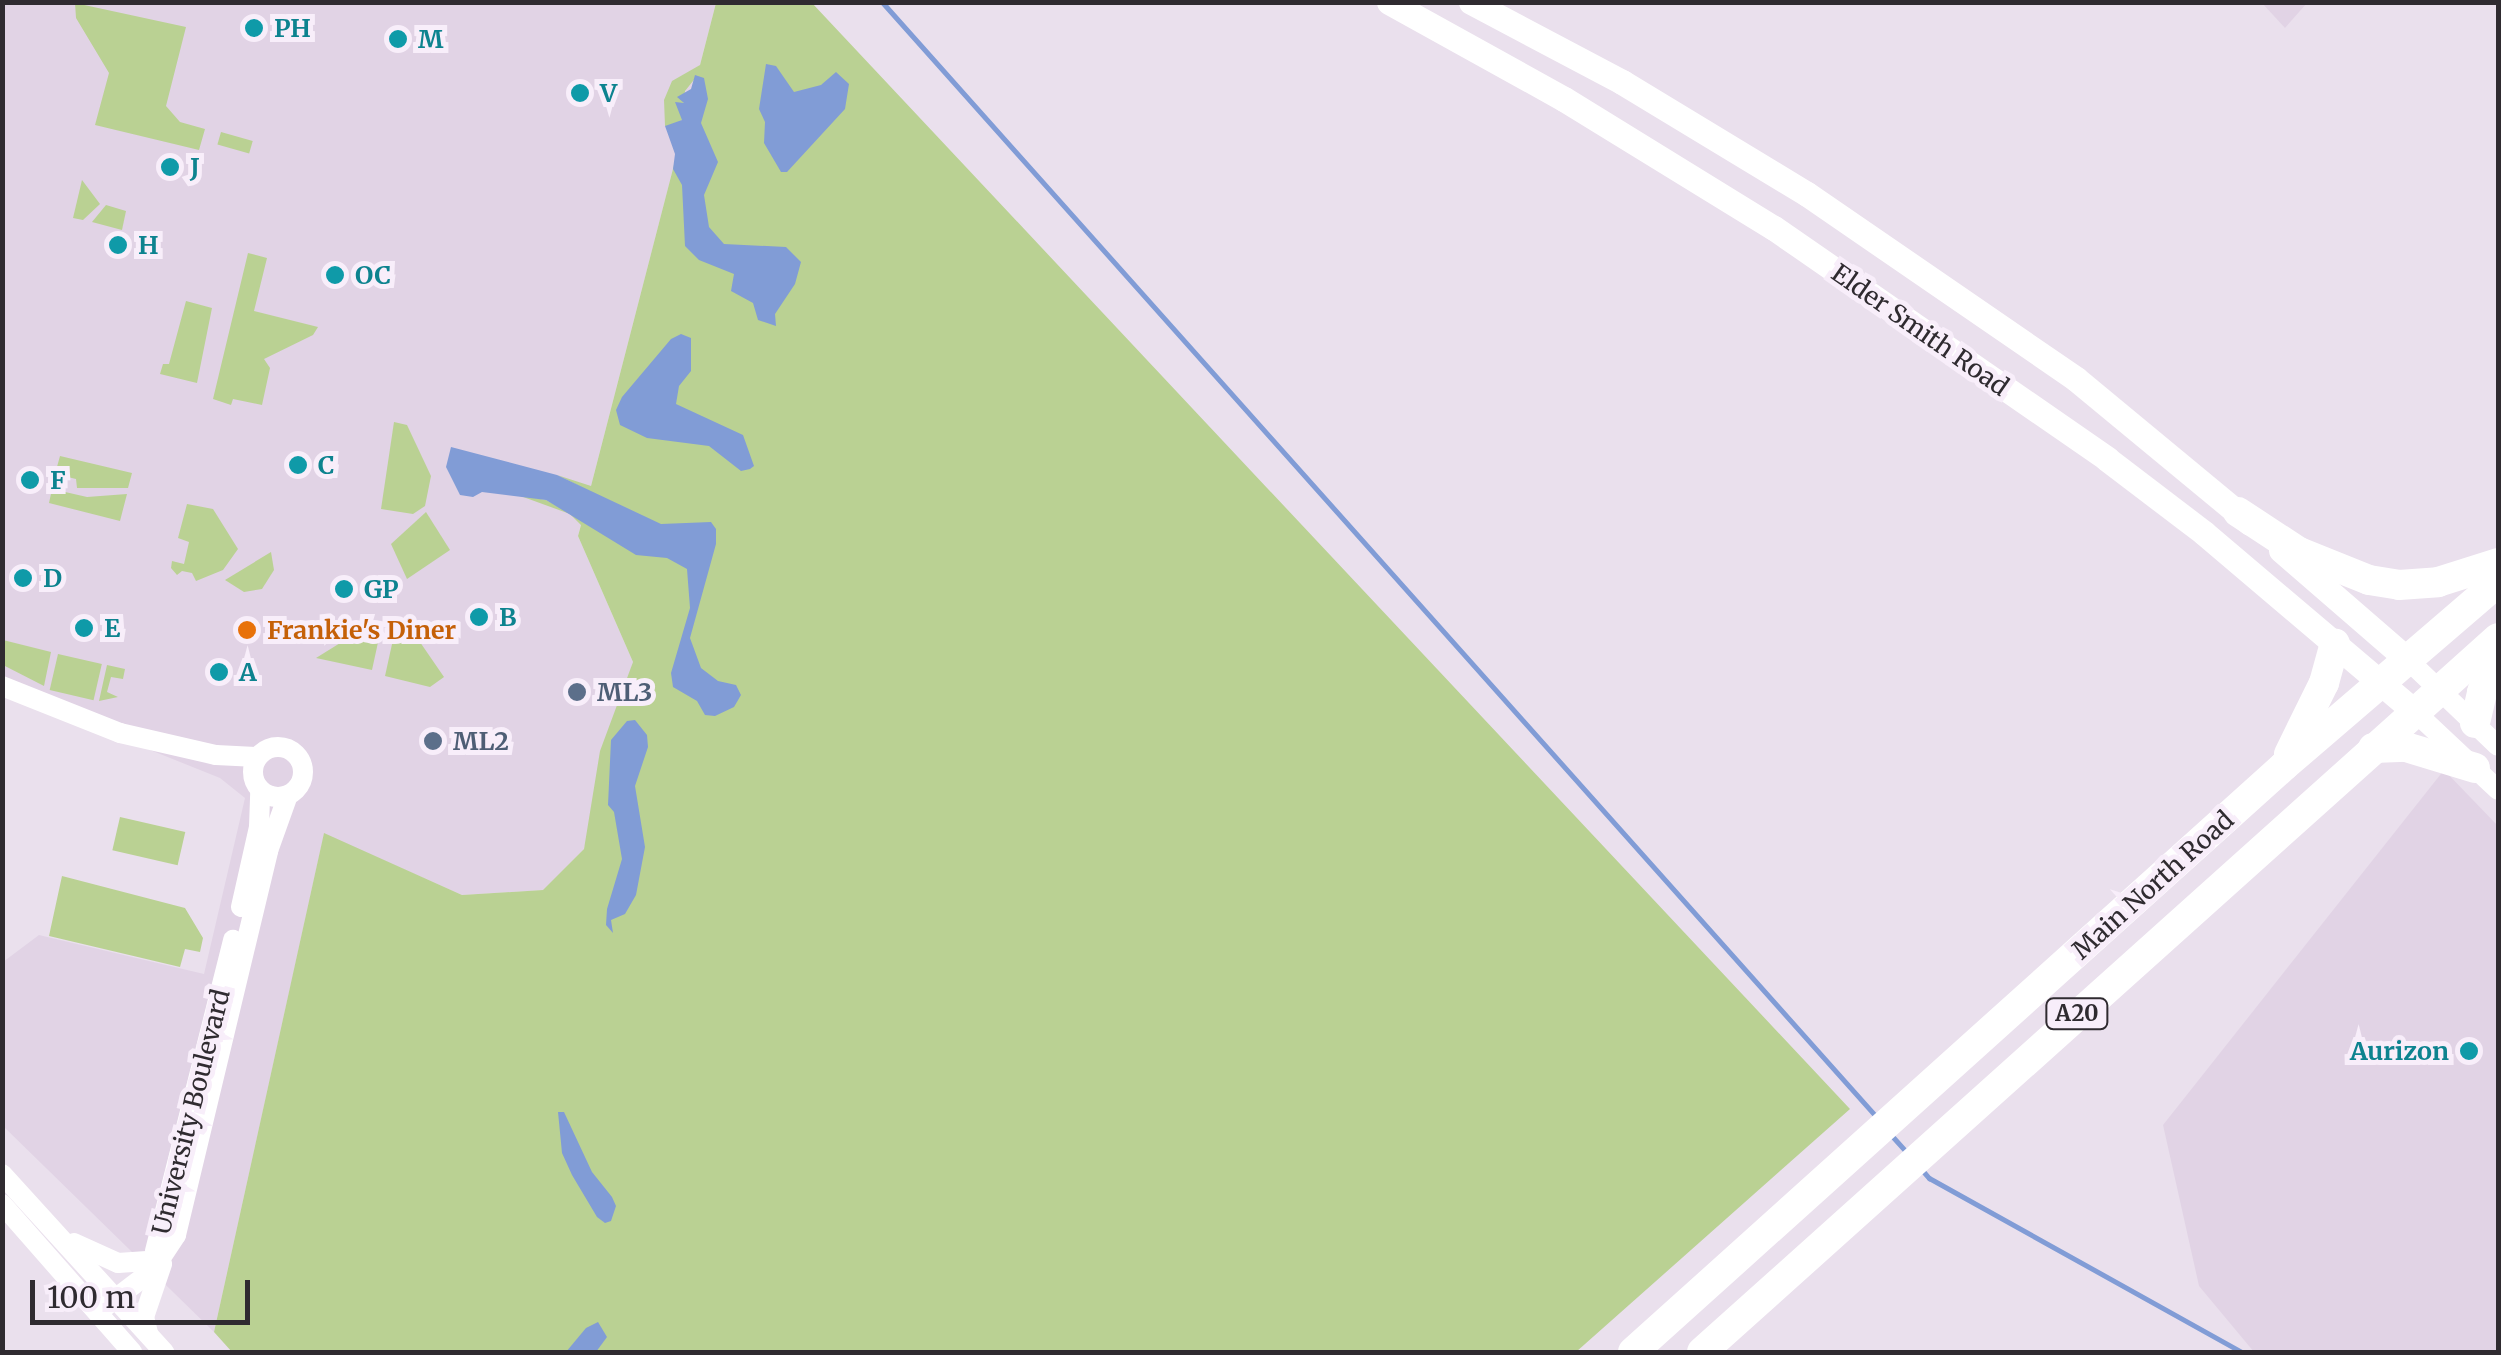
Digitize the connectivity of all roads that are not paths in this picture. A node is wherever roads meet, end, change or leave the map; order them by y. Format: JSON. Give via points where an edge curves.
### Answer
{"nodes":[{"id":1,"x":1389,"y":2,"type":"edge"},
{"id":2,"x":1471,"y":2,"type":"edge"},
{"id":3,"x":1412,"y":10,"type":"edge"},
{"id":4,"x":2238,"y":512,"type":"junction"},
{"id":5,"x":2498,"y":563,"type":"edge"},
{"id":6,"x":2498,"y":582,"type":"edge"},
{"id":7,"x":2498,"y":638,"type":"edge"},
{"id":8,"x":2335,"y":643,"type":"junction"},
{"id":9,"x":2498,"y":656,"type":"edge"},
{"id":10,"x":2408,"y":660,"type":"junction"},
{"id":11,"x":2382,"y":682,"type":"junction"},
{"id":12,"x":2,"y":686,"type":"edge"},
{"id":13,"x":2440,"y":689,"type":"junction"},
{"id":14,"x":2414,"y":711,"type":"junction"},
{"id":15,"x":2476,"y":723,"type":"junction"},
{"id":16,"x":2498,"y":746,"type":"edge"},
{"id":17,"x":2372,"y":748,"type":"junction"},
{"id":18,"x":2284,"y":766,"type":"junction"},
{"id":19,"x":2476,"y":768,"type":"junction"},
{"id":20,"x":257,"y":775,"type":"junction"},
{"id":21,"x":2498,"y":790,"type":"edge"},
{"id":22,"x":288,"y":795,"type":"junction"},
{"id":23,"x":2,"y":1174,"type":"edge"},
{"id":24,"x":2,"y":1204,"type":"edge"},
{"id":25,"x":52,"y":1230,"type":"junction"},
{"id":26,"x":1740,"y":1258,"type":"junction"},
{"id":27,"x":155,"y":1259,"type":"junction"},
{"id":28,"x":116,"y":1298,"type":"junction"},
{"id":29,"x":98,"y":1312,"type":"junction"},
{"id":30,"x":148,"y":1333,"type":"junction"},
{"id":31,"x":1635,"y":1350,"type":"edge"},
{"id":32,"x":1707,"y":1351,"type":"edge"},
{"id":33,"x":132,"y":1352,"type":"edge"},
{"id":34,"x":164,"y":1352,"type":"edge"}],
"edges":[{"from":1,"to":3,"type":"main road","name":"Elder Smith Road"},
{"from":2,"to":4,"type":"main road","name":"Elder Smith Road","via":[[1622,82],[1822,204],[2076,380]]},
{"from":3,"to":8,"type":"main road","name":"Elder Smith Road","via":[[1774,228],[2106,459]]},
{"from":4,"to":5,"type":"highway","via":[[2299,552],[2370,580],[2438,582]]},
{"from":4,"to":10,"type":"main road","name":"Elder Smith Road"},
{"from":6,"to":10,"type":"highway","name":"Main North Road","number":"A20"},
{"from":7,"to":13,"type":"highway","name":"Main North Road","number":"A20"},
{"from":8,"to":11,"type":"main road","name":"Elder Smith Road"},
{"from":8,"to":18,"type":"highway","via":[[2324,684]]},
{"from":9,"to":15,"type":"highway"},
{"from":10,"to":11,"type":"highway","name":"Main North Road","number":"A20"},
{"from":10,"to":13,"type":"street"},
{"from":11,"to":14,"type":"main road","name":"Elder Smith Road"},
{"from":11,"to":18,"type":"highway","name":"Main North Road","number":"A20"},
{"from":12,"to":20,"type":"street","via":[[88,723],[216,755]]},
{"from":13,"to":14,"type":"highway","name":"Main North Road","number":"A20"},
{"from":13,"to":15,"type":"street"},
{"from":14,"to":17,"type":"highway","name":"Main North Road","number":"A20"},
{"from":14,"to":19,"type":"street"},
{"from":15,"to":16,"type":"street"},
{"from":17,"to":19,"type":"highway","via":[[2406,747]]},
{"from":17,"to":32,"type":"highway","name":"Main North Road","number":"A20"},
{"from":18,"to":26,"type":"highway","name":"Main North Road","number":"A20"},
{"from":19,"to":21,"type":"street"},
{"from":20,"to":22,"type":"street","via":[[272,798]]},
{"from":20,"to":22,"type":"street","via":[[272,747],[299,758],[302,781]]},
{"from":20,"to":27,"type":"street","name":"University Boulevard","via":[[255,845]]},
{"from":22,"to":27,"type":"street","name":"University Boulevard","via":[[268,851],[182,1215]]},
{"from":23,"to":25,"type":"street"},
{"from":24,"to":29,"type":"street"},
{"from":25,"to":27,"type":"street","via":[[98,1257],[129,1264]]},
{"from":25,"to":28,"type":"street"},
{"from":26,"to":31,"type":"highway","name":"Main North Road","number":"A20"},
{"from":26,"to":32,"type":"highway","via":[[1708,1322]]},
{"from":27,"to":28,"type":"street","name":"University Boulevard"},
{"from":27,"to":30,"type":"street","via":[[144,1316]]},
{"from":28,"to":29,"type":"street","name":"University Boulevard"},
{"from":28,"to":30,"type":"street"},
{"from":29,"to":33,"type":"street"},
{"from":30,"to":34,"type":"street"},
{"from":31,"to":32,"type":"highway","via":[[1685,1338]]}]}
